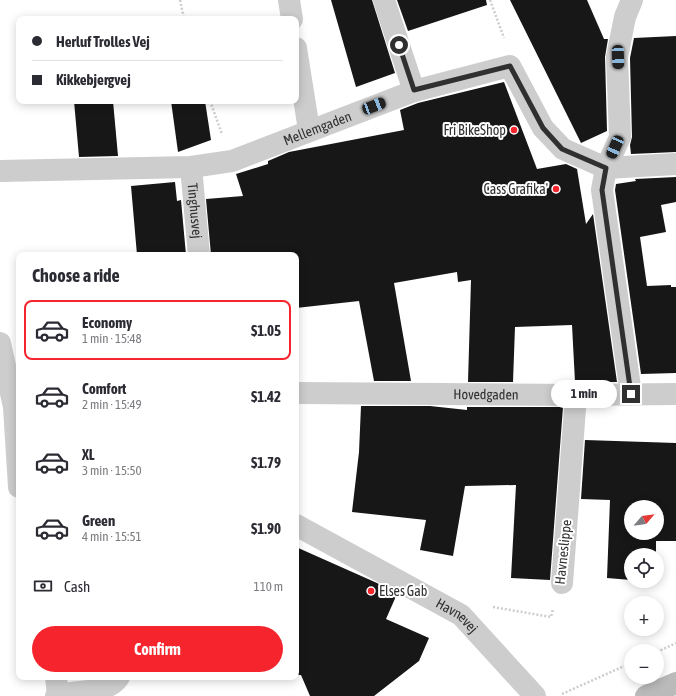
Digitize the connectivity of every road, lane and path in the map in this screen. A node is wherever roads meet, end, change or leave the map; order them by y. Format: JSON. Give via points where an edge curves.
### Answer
{"nodes":[{"id":1,"x":180,"y":0,"type":"edge"},
{"id":2,"x":289,"y":0,"type":"edge"},
{"id":3,"x":384,"y":0,"type":"edge"},
{"id":4,"x":490,"y":0,"type":"edge"},
{"id":5,"x":632,"y":0,"type":"edge"},
{"id":6,"x":183,"y":16,"type":"edge"},
{"id":7,"x":292,"y":16,"type":"edge"},
{"id":8,"x":510,"y":66,"type":"junction"},
{"id":9,"x":299,"y":67,"type":"edge"},
{"id":10,"x":414,"y":90,"type":"junction"},
{"id":11,"x":211,"y":104,"type":"edge"},
{"id":12,"x":309,"y":130,"type":"junction"},
{"id":13,"x":232,"y":161,"type":"junction"},
{"id":14,"x":676,"y":164,"type":"edge"},
{"id":15,"x":191,"y":167,"type":"junction"},
{"id":16,"x":606,"y":168,"type":"junction"},
{"id":17,"x":0,"y":171,"type":"edge"},
{"id":18,"x":199,"y":252,"type":"edge"},
{"id":19,"x":0,"y":344,"type":"edge"},
{"id":20,"x":9,"y":383,"type":"edge"},
{"id":21,"x":299,"y":393,"type":"edge"},
{"id":22,"x":631,"y":394,"type":"junction"},
{"id":23,"x":676,"y":394,"type":"edge"},
{"id":24,"x":576,"y":396,"type":"junction"},
{"id":25,"x":16,"y":439,"type":"edge"},
{"id":26,"x":299,"y":527,"type":"edge"},
{"id":27,"x":562,"y":583,"type":"joint"},
{"id":28,"x":461,"y":615,"type":"junction"},
{"id":29,"x":676,"y":643,"type":"edge"},
{"id":30,"x":664,"y":649,"type":"edge"},
{"id":31,"x":624,"y":666,"type":"edge"},
{"id":32,"x":117,"y":680,"type":"edge"},
{"id":33,"x":676,"y":683,"type":"edge"},
{"id":34,"x":57,"y":689,"type":"edge"},
{"id":35,"x":536,"y":696,"type":"edge"},
{"id":36,"x":557,"y":696,"type":"edge"},
{"id":37,"x":646,"y":696,"type":"edge"}],
"edges":[{"from":1,"to":6,"type":"path"},
{"from":2,"to":7,"type":"street"},
{"from":3,"to":10,"type":"street"},
{"from":4,"to":8,"type":"path","via":[[509,51]]},
{"from":5,"to":16,"type":"street","via":[[625,17],[618,57],[620,137]]},
{"from":8,"to":10,"type":"street","name":"Mellemgaden"},
{"from":8,"to":16,"type":"street","via":[[543,128],[562,149]]},
{"from":9,"to":12,"type":"street"},
{"from":10,"to":12,"type":"street","name":"Mellemgaden"},
{"from":11,"to":13,"type":"path"},
{"from":12,"to":13,"type":"street","name":"Mellemgaden"},
{"from":13,"to":15,"type":"street","name":"Mellemgaden"},
{"from":14,"to":16,"type":"street"},
{"from":15,"to":17,"type":"street","name":"Mellemgaden"},
{"from":15,"to":18,"type":"street","name":"Tinghusvej"},
{"from":16,"to":22,"type":"street","via":[[602,190]]},
{"from":19,"to":20,"type":"street"},
{"from":20,"to":25,"type":"street"},
{"from":21,"to":24,"type":"street","name":"Hovedgaden"},
{"from":22,"to":23,"type":"street","name":"Hovedgaden"},
{"from":22,"to":24,"type":"street","name":"Hovedgaden"},
{"from":24,"to":27,"type":"street","name":"Havneslippe"},
{"from":26,"to":28,"type":"street","name":"Havnevej"},
{"from":27,"to":28,"type":"path","name":"Havneslippe","via":[[551,617],[493,608]]},
{"from":28,"to":35,"type":"street","name":"Havnevej"},
{"from":29,"to":30,"type":"path"},
{"from":31,"to":36,"type":"path"},
{"from":32,"to":34,"type":"street","via":[[103,689]]},
{"from":33,"to":37,"type":"street"}]}
